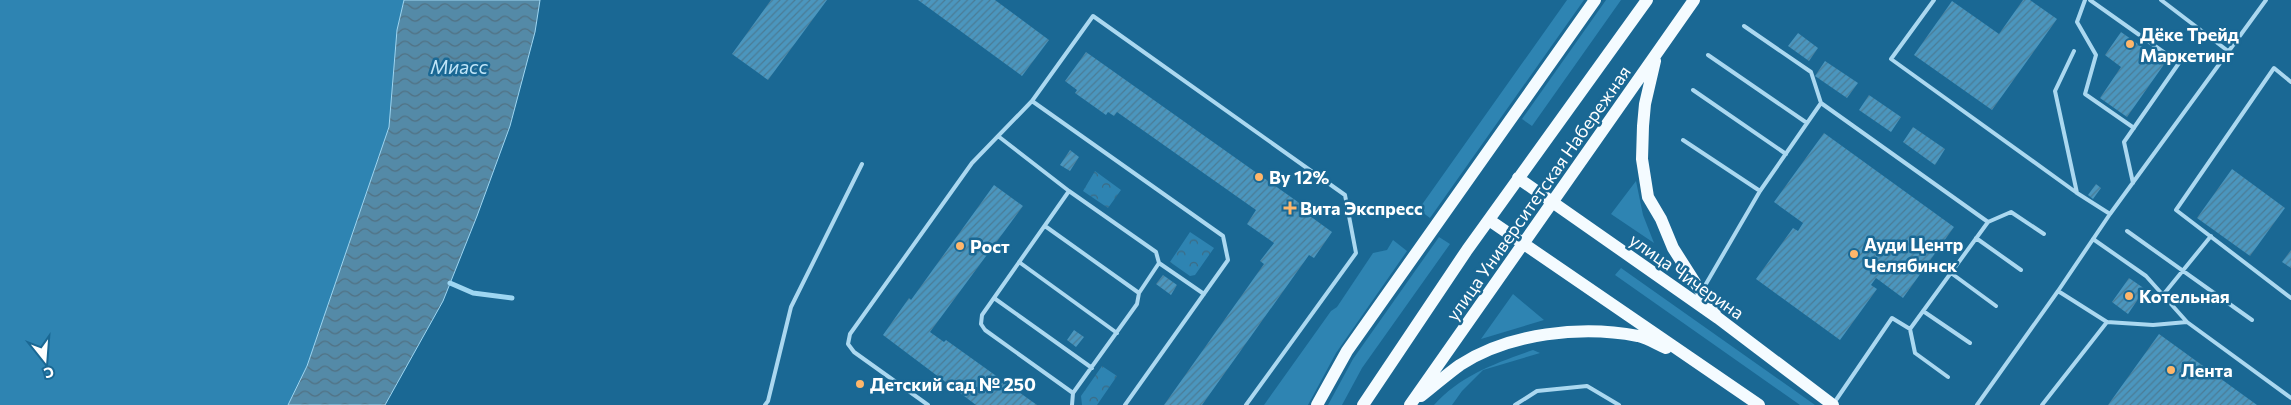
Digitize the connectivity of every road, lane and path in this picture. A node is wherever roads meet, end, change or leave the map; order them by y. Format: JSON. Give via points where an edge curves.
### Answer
{"nodes":[{"id":1,"x":1595,"y":0,"type":"edge"},
{"id":2,"x":1647,"y":0,"type":"edge"},
{"id":3,"x":1694,"y":0,"type":"edge"},
{"id":4,"x":1934,"y":0,"type":"edge"},
{"id":5,"x":2085,"y":0,"type":"edge"},
{"id":6,"x":2090,"y":0,"type":"edge"},
{"id":7,"x":2161,"y":0,"type":"edge"},
{"id":8,"x":2266,"y":0,"type":"edge"},
{"id":9,"x":1744,"y":26,"type":"dead end"},
{"id":10,"x":2074,"y":51,"type":"dead end"},
{"id":11,"x":2228,"y":51,"type":"junction"},
{"id":12,"x":1656,"y":55,"type":"junction"},
{"id":13,"x":1708,"y":55,"type":"dead end"},
{"id":14,"x":2291,"y":82,"type":"edge"},
{"id":15,"x":1693,"y":90,"type":"dead end"},
{"id":16,"x":1032,"y":101,"type":"junction"},
{"id":17,"x":1821,"y":103,"type":"junction"},
{"id":18,"x":1807,"y":123,"type":"junction"},
{"id":19,"x":2134,"y":128,"type":"junction"},
{"id":20,"x":998,"y":136,"type":"junction"},
{"id":21,"x":1683,"y":140,"type":"dead end"},
{"id":22,"x":1786,"y":154,"type":"junction"},
{"id":23,"x":862,"y":164,"type":"dead end"},
{"id":24,"x":1518,"y":178,"type":"junction"},
{"id":25,"x":2133,"y":184,"type":"junction"},
{"id":26,"x":1069,"y":191,"type":"junction"},
{"id":27,"x":1760,"y":191,"type":"junction"},
{"id":28,"x":2077,"y":193,"type":"junction"},
{"id":29,"x":1553,"y":203,"type":"junction"},
{"id":30,"x":2110,"y":214,"type":"junction"},
{"id":31,"x":1489,"y":220,"type":"junction"},
{"id":32,"x":1988,"y":222,"type":"junction"},
{"id":33,"x":1044,"y":226,"type":"junction"},
{"id":34,"x":2127,"y":232,"type":"dead end"},
{"id":35,"x":2044,"y":234,"type":"dead end"},
{"id":36,"x":2211,"y":236,"type":"junction"},
{"id":37,"x":1976,"y":238,"type":"junction"},
{"id":38,"x":2093,"y":239,"type":"junction"},
{"id":39,"x":1524,"y":245,"type":"junction"},
{"id":40,"x":1019,"y":262,"type":"junction"},
{"id":41,"x":1159,"y":263,"type":"junction"},
{"id":42,"x":2022,"y":270,"type":"dead end"},
{"id":43,"x":2183,"y":271,"type":"junction"},
{"id":44,"x":1951,"y":273,"type":"junction"},
{"id":45,"x":2058,"y":291,"type":"junction"},
{"id":46,"x":1701,"y":292,"type":"junction"},
{"id":47,"x":1138,"y":293,"type":"junction"},
{"id":48,"x":1204,"y":294,"type":"junction"},
{"id":49,"x":2163,"y":295,"type":"junction"},
{"id":50,"x":994,"y":298,"type":"junction"},
{"id":51,"x":2291,"y":298,"type":"edge"},
{"id":52,"x":1996,"y":306,"type":"dead end"},
{"id":53,"x":1923,"y":311,"type":"junction"},
{"id":54,"x":1718,"y":318,"type":"junction"},
{"id":55,"x":2252,"y":320,"type":"dead end"},
{"id":56,"x":2107,"y":322,"type":"junction"},
{"id":57,"x":2187,"y":322,"type":"junction"},
{"id":58,"x":1910,"y":329,"type":"junction"},
{"id":59,"x":1117,"y":333,"type":"junction"},
{"id":60,"x":1970,"y":343,"type":"dead end"},
{"id":61,"x":1694,"y":360,"type":"junction"},
{"id":62,"x":1092,"y":368,"type":"junction"},
{"id":63,"x":1948,"y":377,"type":"dead end"},
{"id":64,"x":1073,"y":393,"type":"junction"},
{"id":65,"x":2291,"y":398,"type":"edge"},
{"id":66,"x":1411,"y":404,"type":"edge"},
{"id":67,"x":765,"y":405,"type":"edge"},
{"id":68,"x":928,"y":405,"type":"edge"},
{"id":69,"x":1072,"y":405,"type":"edge"},
{"id":70,"x":1125,"y":405,"type":"edge"},
{"id":71,"x":1246,"y":405,"type":"edge"},
{"id":72,"x":1318,"y":405,"type":"edge"},
{"id":73,"x":1363,"y":405,"type":"edge"},
{"id":74,"x":1516,"y":405,"type":"edge"},
{"id":75,"x":1619,"y":405,"type":"edge"},
{"id":76,"x":1759,"y":405,"type":"edge"},
{"id":77,"x":1833,"y":405,"type":"edge"},
{"id":78,"x":1977,"y":405,"type":"edge"},
{"id":79,"x":2042,"y":405,"type":"edge"}],
"edges":[{"from":1,"to":72,"type":"main road","via":[[1347,351]]},
{"from":2,"to":24,"type":"main road","name":"улица Университетская Набережная"},
{"from":3,"to":12,"type":"main road","name":"улица Университетская Набережная"},
{"from":4,"to":28,"type":"lane","via":[[1891,59]]},
{"from":5,"to":19,"type":"lane","via":[[2077,22],[2096,55],[2084,94]]},
{"from":6,"to":19,"type":"lane","via":[[2179,63]]},
{"from":7,"to":11,"type":"lane"},
{"from":8,"to":11,"type":"lane"},
{"from":9,"to":17,"type":"lane","via":[[1811,72]]},
{"from":10,"to":28,"type":"lane","via":[[2055,91]]},
{"from":11,"to":25,"type":"lane"},
{"from":12,"to":29,"type":"main road","name":"улица Университетская Набережная"},
{"from":12,"to":46,"type":"main road","via":[[1643,126],[1642,159],[1648,197],[1673,248]]},
{"from":13,"to":18,"type":"lane"},
{"from":14,"to":36,"type":"lane","via":[[2274,68],[2176,210]]},
{"from":15,"to":22,"type":"lane"},
{"from":16,"to":20,"type":"lane"},
{"from":16,"to":48,"type":"lane","via":[[1223,236],[1228,260]]},
{"from":16,"to":71,"type":"lane","via":[[1093,16],[1345,195],[1356,252]]},
{"from":17,"to":18,"type":"lane"},
{"from":17,"to":32,"type":"lane"},
{"from":18,"to":22,"type":"lane"},
{"from":19,"to":25,"type":"lane","via":[[2124,142]]},
{"from":20,"to":26,"type":"lane"},
{"from":20,"to":68,"type":"lane","via":[[972,163],[850,334],[848,344],[854,352]]},
{"from":21,"to":27,"type":"lane"},
{"from":22,"to":27,"type":"lane"},
{"from":23,"to":67,"type":"lane","via":[[791,307]]},
{"from":24,"to":29,"type":"main road","name":"улица Чичерина"},
{"from":24,"to":31,"type":"main road","name":"улица Университетская Набережная"},
{"from":25,"to":30,"type":"lane"},
{"from":26,"to":33,"type":"lane"},
{"from":26,"to":41,"type":"lane","via":[[1156,252]]},
{"from":27,"to":46,"type":"lane"},
{"from":28,"to":30,"type":"lane"},
{"from":29,"to":39,"type":"main road","name":"улица Университетская Набережная"},
{"from":29,"to":54,"type":"main road","name":"улица Чичерина"},
{"from":30,"to":38,"type":"lane"},
{"from":31,"to":39,"type":"main road"},
{"from":31,"to":73,"type":"main road","name":"улица Университетская Набережная"},
{"from":32,"to":35,"type":"lane","via":[[2011,212]]},
{"from":32,"to":37,"type":"lane"},
{"from":33,"to":40,"type":"lane"},
{"from":33,"to":47,"type":"lane"},
{"from":34,"to":43,"type":"lane"},
{"from":36,"to":43,"type":"lane"},
{"from":36,"to":51,"type":"lane"},
{"from":37,"to":42,"type":"lane"},
{"from":37,"to":44,"type":"lane"},
{"from":38,"to":45,"type":"lane"},
{"from":38,"to":49,"type":"lane","via":[[2146,276]]},
{"from":39,"to":61,"type":"main road"},
{"from":39,"to":66,"type":"main road","name":"улица Университетская Набережная"},
{"from":40,"to":50,"type":"lane"},
{"from":40,"to":59,"type":"lane"},
{"from":41,"to":47,"type":"lane"},
{"from":41,"to":48,"type":"lane"},
{"from":43,"to":49,"type":"lane"},
{"from":43,"to":55,"type":"lane"},
{"from":44,"to":52,"type":"lane"},
{"from":44,"to":53,"type":"lane"},
{"from":45,"to":56,"type":"lane"},
{"from":45,"to":78,"type":"lane"},
{"from":46,"to":54,"type":"main road"},
{"from":47,"to":59,"type":"lane","via":[[1137,304]]},
{"from":48,"to":70,"type":"lane"},
{"from":49,"to":57,"type":"lane"},
{"from":50,"to":62,"type":"lane"},
{"from":50,"to":64,"type":"lane","via":[[982,315],[981,324],[985,330]]},
{"from":53,"to":58,"type":"lane"},
{"from":53,"to":60,"type":"lane"},
{"from":54,"to":77,"type":"main road","name":"улица Чичерина"},
{"from":56,"to":57,"type":"lane","via":[[2153,325]]},
{"from":56,"to":79,"type":"lane"},
{"from":57,"to":65,"type":"lane"},
{"from":58,"to":63,"type":"lane","via":[[1915,352]]},
{"from":58,"to":77,"type":"lane","via":[[1892,318]]},
{"from":59,"to":62,"type":"lane"},
{"from":61,"to":66,"type":"main road","via":[[1640,336],[1584,330],[1558,332],[1516,342],[1479,356],[1461,365]]},
{"from":61,"to":76,"type":"main road"},
{"from":62,"to":64,"type":"lane"},
{"from":64,"to":69,"type":"lane"},
{"from":74,"to":75,"type":"lane","via":[[1537,391],[1587,386]]}]}
